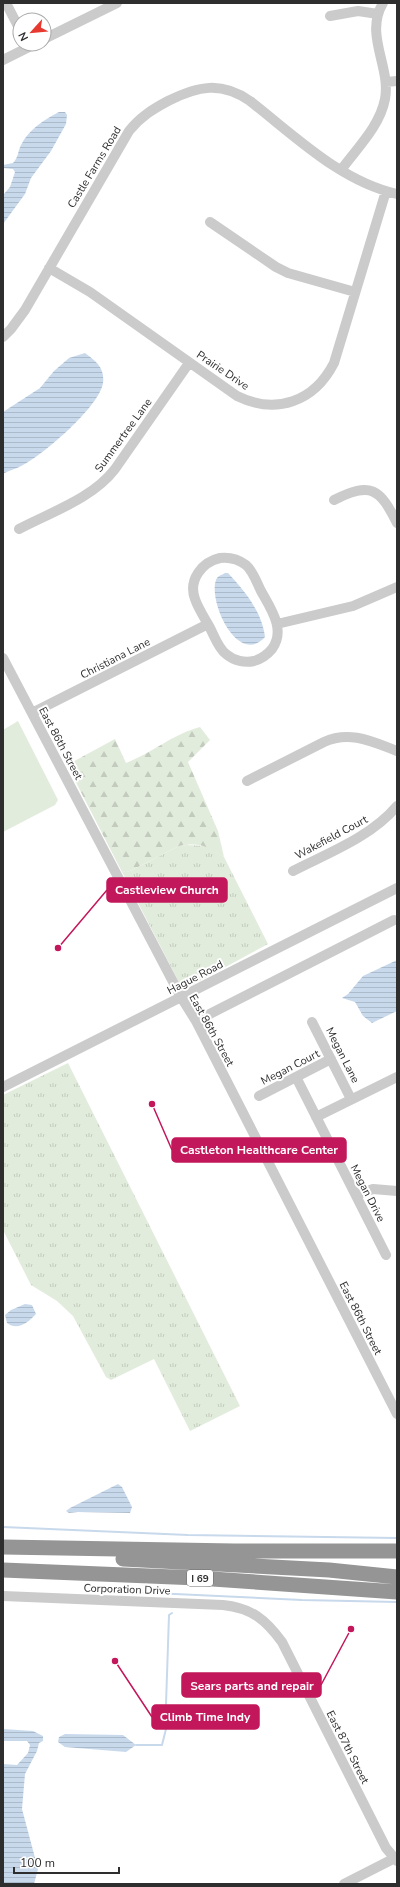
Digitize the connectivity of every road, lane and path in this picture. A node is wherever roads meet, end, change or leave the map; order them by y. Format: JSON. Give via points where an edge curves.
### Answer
{"nodes":[{"id":1,"x":6,"y":3,"type":"edge"},
{"id":2,"x":116,"y":3,"type":"edge"},
{"id":3,"x":383,"y":3,"type":"edge"},
{"id":4,"x":378,"y":14,"type":"junction"},
{"id":5,"x":12,"y":15,"type":"edge"},
{"id":6,"x":330,"y":16,"type":"dead end"},
{"id":7,"x":52,"y":35,"type":"edge"},
{"id":8,"x":17,"y":52,"type":"edge"},
{"id":9,"x":3,"y":60,"type":"edge"},
{"id":10,"x":397,"y":81,"type":"edge"},
{"id":11,"x":386,"y":82,"type":"junction"},
{"id":12,"x":341,"y":170,"type":"junction"},
{"id":13,"x":386,"y":191,"type":"junction"},
{"id":14,"x":397,"y":194,"type":"edge"},
{"id":15,"x":210,"y":222,"type":"dead end"},
{"id":16,"x":49,"y":268,"type":"junction"},
{"id":17,"x":355,"y":292,"type":"junction"},
{"id":18,"x":3,"y":337,"type":"edge"},
{"id":19,"x":189,"y":363,"type":"junction"},
{"id":20,"x":334,"y":500,"type":"dead end"},
{"id":21,"x":397,"y":523,"type":"edge"},
{"id":22,"x":19,"y":529,"type":"dead end"},
{"id":23,"x":397,"y":587,"type":"edge"},
{"id":24,"x":208,"y":624,"type":"junction"},
{"id":25,"x":277,"y":624,"type":"junction"},
{"id":26,"x":3,"y":660,"type":"edge"},
{"id":27,"x":32,"y":713,"type":"junction"},
{"id":28,"x":397,"y":751,"type":"edge"},
{"id":29,"x":247,"y":781,"type":"dead end"},
{"id":30,"x":397,"y":806,"type":"edge"},
{"id":31,"x":293,"y":871,"type":"dead end"},
{"id":32,"x":396,"y":889,"type":"edge"},
{"id":33,"x":394,"y":920,"type":"dead end"},
{"id":34,"x":181,"y":997,"type":"junction"},
{"id":35,"x":196,"y":1021,"type":"junction"},
{"id":36,"x":312,"y":1022,"type":"dead end"},
{"id":37,"x":331,"y":1059,"type":"junction"},
{"id":38,"x":397,"y":1076,"type":"edge"},
{"id":39,"x":296,"y":1077,"type":"junction"},
{"id":40,"x":3,"y":1087,"type":"edge"},
{"id":41,"x":259,"y":1096,"type":"dead end"},
{"id":42,"x":351,"y":1099,"type":"junction"},
{"id":43,"x":316,"y":1117,"type":"junction"},
{"id":44,"x":397,"y":1191,"type":"edge"},
{"id":45,"x":356,"y":1195,"type":"junction"},
{"id":46,"x":386,"y":1255,"type":"dead end"},
{"id":47,"x":397,"y":1414,"type":"edge"},
{"id":48,"x":5,"y":1547,"type":"edge"},
{"id":49,"x":397,"y":1551,"type":"edge"},
{"id":50,"x":3,"y":1570,"type":"edge"},
{"id":51,"x":397,"y":1577,"type":"edge"},
{"id":52,"x":397,"y":1592,"type":"edge"},
{"id":53,"x":3,"y":1596,"type":"edge"},
{"id":54,"x":249,"y":1611,"type":"joint"},
{"id":55,"x":396,"y":1859,"type":"edge"},
{"id":56,"x":344,"y":1884,"type":"edge"}],
"edges":[{"from":1,"to":5,"type":"street"},
{"from":2,"to":7,"type":"street"},
{"from":3,"to":4,"type":"street"},
{"from":4,"to":6,"type":"street","via":[[358,11]]},
{"from":4,"to":11,"type":"street","via":[[376,42]]},
{"from":8,"to":9,"type":"street"},
{"from":10,"to":11,"type":"street"},
{"from":11,"to":12,"type":"street","via":[[385,98],[377,121]]},
{"from":12,"to":13,"type":"street","name":"Castle Farms Road","via":[[364,183]]},
{"from":12,"to":16,"type":"street","name":"Castle Farms Road","via":[[242,96],[217,88],[190,91],[154,109],[129,131]]},
{"from":13,"to":14,"type":"street","name":"Castle Farms Road"},
{"from":13,"to":17,"type":"street","name":"Prairie Drive"},
{"from":15,"to":17,"type":"street","via":[[288,273]]},
{"from":16,"to":18,"type":"street","name":"Castle Farms Road","via":[[20,319]]},
{"from":16,"to":19,"type":"street","name":"Prairie Drive","via":[[90,292]]},
{"from":17,"to":19,"type":"street","name":"Prairie Drive","via":[[329,372],[317,387],[298,399],[270,405],[245,400]]},
{"from":19,"to":22,"type":"street","name":"Summertree Lane","via":[[104,481],[84,496]]},
{"from":20,"to":21,"type":"street","via":[[355,490],[371,491],[384,500]]},
{"from":23,"to":25,"type":"street","via":[[353,606]]},
{"from":24,"to":25,"type":"street","via":[[226,654],[237,661],[246,662],[259,659],[270,652],[277,638]]},
{"from":24,"to":25,"type":"street","via":[[195,600],[193,587],[203,567],[211,561],[223,558],[236,560],[247,566]]},
{"from":24,"to":27,"type":"street","name":"Christiana Lane"},
{"from":26,"to":27,"type":"street","name":"East 86th Street"},
{"from":27,"to":34,"type":"street","name":"East 86th Street"},
{"from":28,"to":29,"type":"street","via":[[363,738],[346,736],[324,742]]},
{"from":30,"to":31,"type":"street","name":"Wakefield Court","via":[[368,832]]},
{"from":32,"to":34,"type":"street","name":"Hague Road"},
{"from":33,"to":35,"type":"street"},
{"from":34,"to":35,"type":"street","name":"East 86th Street"},
{"from":34,"to":40,"type":"street","name":"Hague Road"},
{"from":35,"to":47,"type":"street","name":"East 86th Street"},
{"from":36,"to":37,"type":"street","name":"Megan Lane"},
{"from":37,"to":39,"type":"street","name":"Megan Court"},
{"from":37,"to":42,"type":"street","name":"Megan Lane"},
{"from":38,"to":42,"type":"street"},
{"from":39,"to":41,"type":"street","name":"Megan Court"},
{"from":39,"to":43,"type":"street","name":"Megan Drive"},
{"from":42,"to":43,"type":"street"},
{"from":43,"to":45,"type":"street","name":"Megan Drive"},
{"from":44,"to":45,"type":"street","via":[[373,1189]]},
{"from":45,"to":46,"type":"street","name":"Megan Drive"},
{"from":48,"to":49,"type":"highway"},
{"from":48,"to":51,"type":"highway","via":[[114,1558],[329,1570]]},
{"from":50,"to":52,"type":"highway","number":"I 69","via":[[198,1578]]},
{"from":53,"to":54,"type":"street","name":"Corporation Drive","via":[[223,1605]]},
{"from":54,"to":55,"type":"street","name":"East 87th Street","via":[[264,1620],[282,1642],[386,1848]]},
{"from":55,"to":56,"type":"street"}]}
